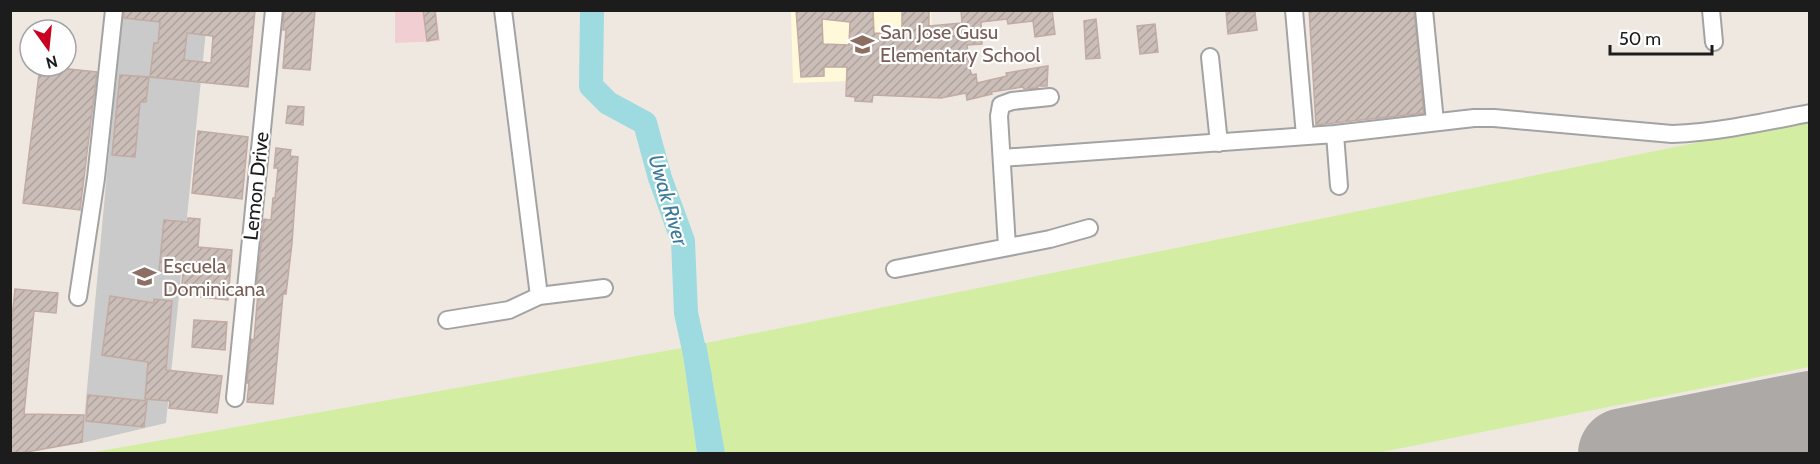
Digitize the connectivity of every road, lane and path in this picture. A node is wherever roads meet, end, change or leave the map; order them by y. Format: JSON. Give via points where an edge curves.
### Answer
{"nodes":[{"id":1,"x":114,"y":10,"type":"edge"},
{"id":2,"x":274,"y":10,"type":"edge"},
{"id":3,"x":503,"y":10,"type":"edge"},
{"id":4,"x":1294,"y":10,"type":"edge"},
{"id":5,"x":1424,"y":10,"type":"edge"},
{"id":6,"x":1711,"y":10,"type":"edge"},
{"id":7,"x":1714,"y":42,"type":"dead end"},
{"id":8,"x":1210,"y":57,"type":"dead end"},
{"id":9,"x":1050,"y":97,"type":"dead end"},
{"id":10,"x":1809,"y":113,"type":"edge"},
{"id":11,"x":1435,"y":122,"type":"junction"},
{"id":12,"x":1335,"y":134,"type":"junction"},
{"id":13,"x":1305,"y":136,"type":"junction"},
{"id":14,"x":1219,"y":143,"type":"junction"},
{"id":15,"x":1002,"y":159,"type":"junction"},
{"id":16,"x":1338,"y":186,"type":"dead end"},
{"id":17,"x":1089,"y":228,"type":"dead end"},
{"id":18,"x":1007,"y":247,"type":"junction"},
{"id":19,"x":895,"y":269,"type":"dead end"},
{"id":20,"x":604,"y":288,"type":"dead end"},
{"id":21,"x":540,"y":296,"type":"junction"},
{"id":22,"x":78,"y":297,"type":"dead end"},
{"id":23,"x":447,"y":320,"type":"dead end"},
{"id":24,"x":235,"y":398,"type":"dead end"}],
"edges":[{"from":1,"to":22,"type":"street","via":[[96,178]]},
{"from":2,"to":24,"type":"street","name":"Lemon Drive"},
{"from":3,"to":21,"type":"street"},
{"from":4,"to":13,"type":"street"},
{"from":5,"to":11,"type":"street"},
{"from":6,"to":7,"type":"street"},
{"from":8,"to":14,"type":"street"},
{"from":9,"to":15,"type":"street","via":[[1001,105]]},
{"from":10,"to":11,"type":"street","via":[[1717,131],[1672,134],[1494,118]]},
{"from":11,"to":12,"type":"street"},
{"from":12,"to":13,"type":"street"},
{"from":12,"to":16,"type":"street"},
{"from":13,"to":14,"type":"street"},
{"from":14,"to":15,"type":"street"},
{"from":15,"to":18,"type":"street"},
{"from":17,"to":18,"type":"street"},
{"from":18,"to":19,"type":"street"},
{"from":20,"to":21,"type":"street"},
{"from":21,"to":23,"type":"street","via":[[509,310]]}]}
